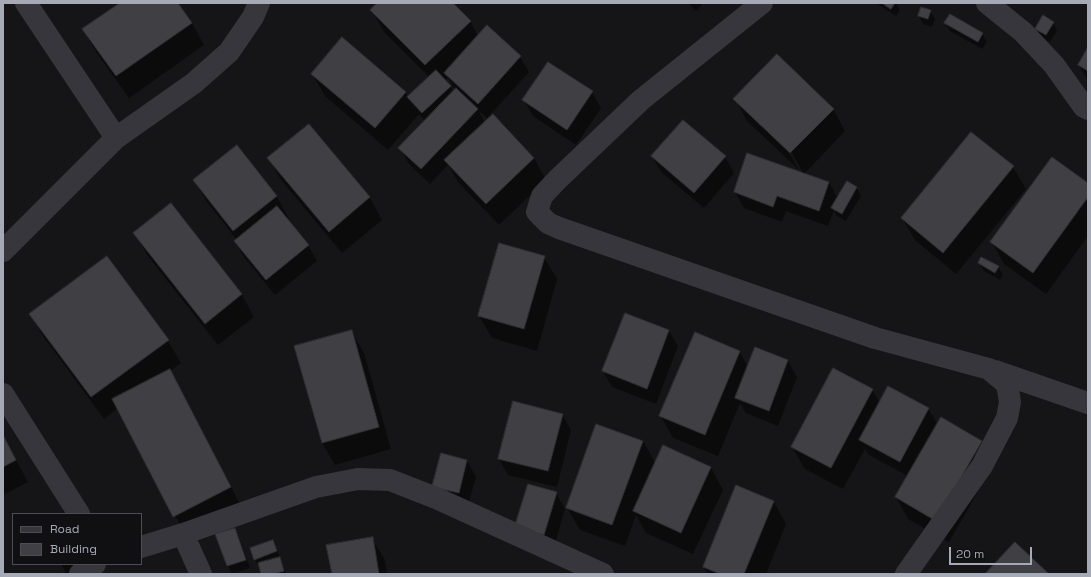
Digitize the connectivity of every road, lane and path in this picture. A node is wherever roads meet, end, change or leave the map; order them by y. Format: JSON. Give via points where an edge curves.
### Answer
{"nodes":[{"id":1,"x":26,"y":3,"type":"edge"},
{"id":2,"x":259,"y":3,"type":"edge"},
{"id":3,"x":762,"y":3,"type":"edge"},
{"id":4,"x":987,"y":3,"type":"edge"},
{"id":5,"x":1088,"y":109,"type":"edge"},
{"id":6,"x":116,"y":138,"type":"junction"},
{"id":7,"x":3,"y":251,"type":"edge"},
{"id":8,"x":989,"y":369,"type":"junction"},
{"id":9,"x":3,"y":394,"type":"edge"},
{"id":10,"x":1088,"y":403,"type":"edge"},
{"id":11,"x":78,"y":513,"type":"edge"},
{"id":12,"x":183,"y":534,"type":"junction"},
{"id":13,"x":142,"y":546,"type":"edge"},
{"id":14,"x":94,"y":565,"type":"edge"},
{"id":15,"x":80,"y":574,"type":"edge"},
{"id":16,"x":200,"y":574,"type":"edge"},
{"id":17,"x":603,"y":574,"type":"edge"},
{"id":18,"x":906,"y":574,"type":"edge"}],
"edges":[{"from":1,"to":6,"type":"street"},
{"from":2,"to":6,"type":"street","via":[[229,52],[194,83]]},
{"from":3,"to":8,"type":"street","via":[[641,100],[542,196],[537,212],[548,223],[559,228],[718,284],[875,338]]},
{"from":4,"to":5,"type":"street","via":[[1023,32],[1054,65]]},
{"from":6,"to":7,"type":"street"},
{"from":8,"to":10,"type":"street"},
{"from":8,"to":18,"type":"street","via":[[1007,384],[1010,402],[1007,418],[982,466]]},
{"from":9,"to":11,"type":"street"},
{"from":12,"to":13,"type":"street"},
{"from":12,"to":16,"type":"street"},
{"from":12,"to":17,"type":"street","via":[[316,487],[358,479],[390,480],[436,498]]},
{"from":14,"to":15,"type":"street"}]}
